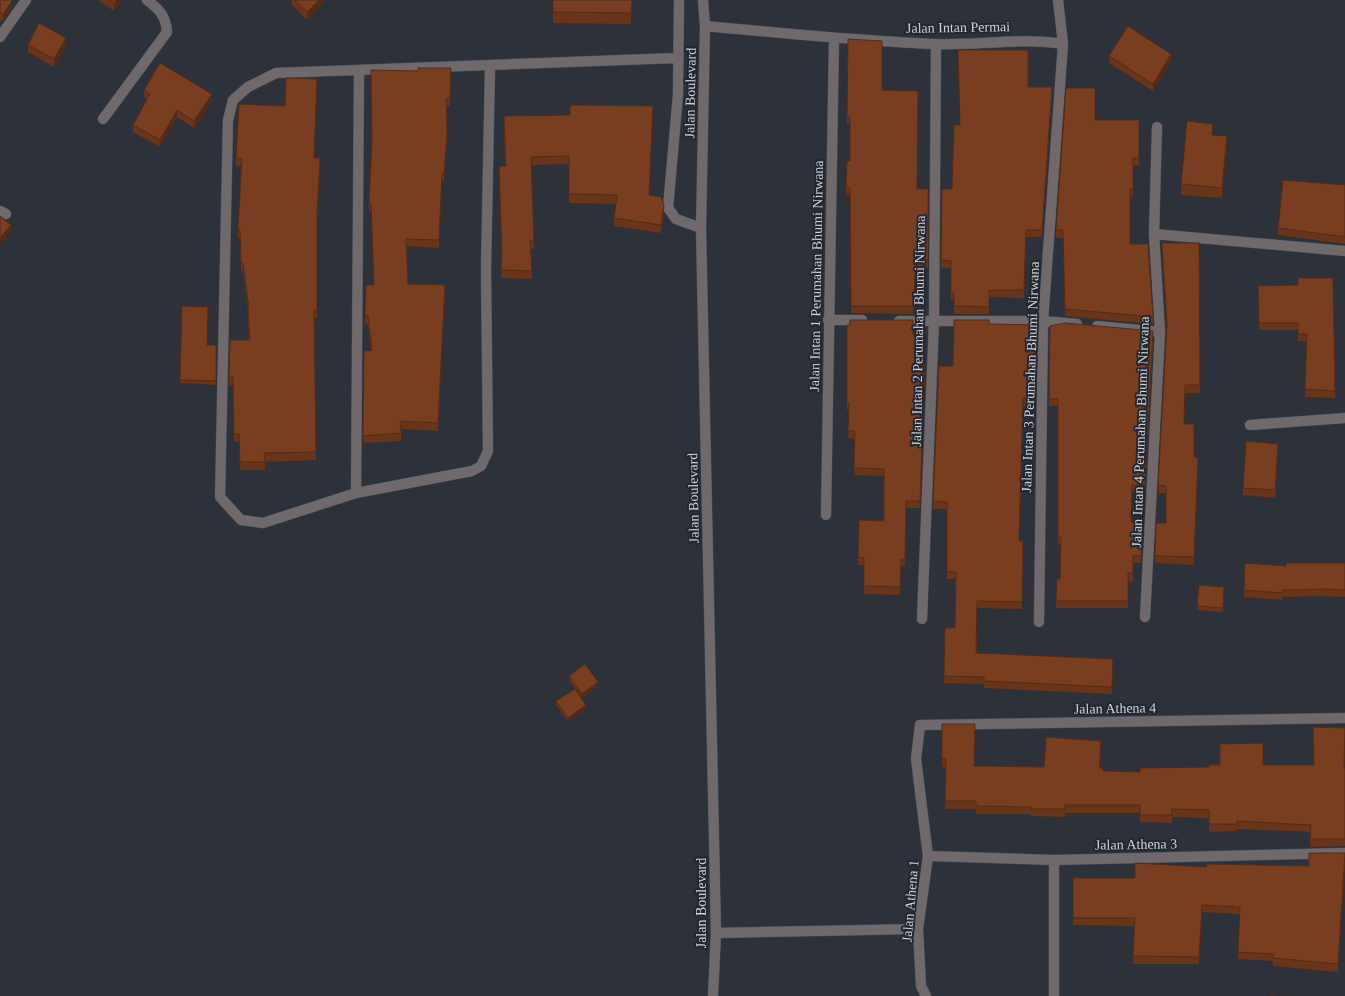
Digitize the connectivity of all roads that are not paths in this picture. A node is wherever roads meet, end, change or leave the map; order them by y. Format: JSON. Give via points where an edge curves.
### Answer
{"nodes":[{"id":1,"x":26,"y":0,"type":"edge"},
{"id":2,"x":147,"y":0,"type":"edge"},
{"id":3,"x":679,"y":0,"type":"edge"},
{"id":4,"x":702,"y":0,"type":"edge"},
{"id":5,"x":1058,"y":0,"type":"edge"},
{"id":6,"x":705,"y":26,"type":"junction"},
{"id":7,"x":0,"y":37,"type":"edge"},
{"id":8,"x":834,"y":38,"type":"junction"},
{"id":9,"x":936,"y":44,"type":"junction"},
{"id":10,"x":1063,"y":44,"type":"junction"},
{"id":11,"x":677,"y":58,"type":"junction"},
{"id":12,"x":490,"y":66,"type":"junction"},
{"id":13,"x":359,"y":70,"type":"junction"},
{"id":14,"x":103,"y":119,"type":"dead end"},
{"id":15,"x":1157,"y":127,"type":"dead end"},
{"id":16,"x":701,"y":228,"type":"junction"},
{"id":17,"x":1154,"y":234,"type":"junction"},
{"id":18,"x":1345,"y":251,"type":"edge"},
{"id":19,"x":828,"y":320,"type":"junction"},
{"id":20,"x":934,"y":321,"type":"junction"},
{"id":21,"x":1043,"y":321,"type":"junction"},
{"id":22,"x":1160,"y":332,"type":"junction"},
{"id":23,"x":1345,"y":418,"type":"edge"},
{"id":24,"x":1250,"y":426,"type":"dead end"},
{"id":25,"x":356,"y":493,"type":"junction"},
{"id":26,"x":826,"y":515,"type":"dead end"},
{"id":27,"x":1146,"y":617,"type":"dead end"},
{"id":28,"x":922,"y":619,"type":"dead end"},
{"id":29,"x":1039,"y":622,"type":"dead end"},
{"id":30,"x":1345,"y":718,"type":"edge"},
{"id":31,"x":916,"y":759,"type":"joint"},
{"id":32,"x":1345,"y":853,"type":"edge"},
{"id":33,"x":928,"y":856,"type":"junction"},
{"id":34,"x":1054,"y":860,"type":"junction"},
{"id":35,"x":918,"y":928,"type":"junction"},
{"id":36,"x":716,"y":933,"type":"junction"},
{"id":37,"x":713,"y":996,"type":"edge"},
{"id":38,"x":926,"y":996,"type":"edge"},
{"id":39,"x":1054,"y":996,"type":"edge"}],
"edges":[{"from":1,"to":7,"type":"street"},
{"from":2,"to":14,"type":"street","via":[[166,20],[167,32]]},
{"from":3,"to":11,"type":"street"},
{"from":4,"to":6,"type":"street","name":"Jalan Boulevard"},
{"from":5,"to":10,"type":"street","name":"Jalan Intan 3 Perumahan Bhumi Nirwana"},
{"from":6,"to":8,"type":"street","name":"Jalan Intan Permai"},
{"from":6,"to":16,"type":"street","name":"Jalan Boulevard"},
{"from":8,"to":9,"type":"street","name":"Jalan Intan Permai"},
{"from":8,"to":19,"type":"street","name":"Jalan Intan 1 Perumahan Bhumi Nirwana"},
{"from":9,"to":10,"type":"street","name":"Jalan Intan Permai","via":[[1023,40]]},
{"from":9,"to":20,"type":"street","name":"Jalan Intan 2 Perumahan Bhumi Nirwana"},
{"from":10,"to":21,"type":"street","name":"Jalan Intan 3 Perumahan Bhumi Nirwana"},
{"from":11,"to":12,"type":"street"},
{"from":11,"to":16,"type":"street","via":[[678,94],[668,208],[676,219]]},
{"from":12,"to":13,"type":"street"},
{"from":12,"to":25,"type":"street","via":[[486,270],[488,451],[481,466],[472,471]]},
{"from":13,"to":25,"type":"street"},
{"from":13,"to":25,"type":"street","via":[[276,73],[248,87],[233,100],[228,120],[220,496],[241,520],[263,523]]},
{"from":15,"to":17,"type":"street","name":"Jalan Intan 4 Perumahan Bhumi Nirwana"},
{"from":16,"to":36,"type":"street","name":"Jalan Boulevard"},
{"from":17,"to":18,"type":"street"},
{"from":17,"to":22,"type":"street","name":"Jalan Intan 4 Perumahan Bhumi Nirwana"},
{"from":19,"to":20,"type":"street"},
{"from":19,"to":26,"type":"street","name":"Jalan Intan 1 Perumahan Bhumi Nirwana"},
{"from":20,"to":21,"type":"street"},
{"from":20,"to":28,"type":"street","name":"Jalan Intan 2 Perumahan Bhumi Nirwana"},
{"from":21,"to":22,"type":"street"},
{"from":21,"to":29,"type":"street","name":"Jalan Intan 3 Perumahan Bhumi Nirwana"},
{"from":22,"to":27,"type":"street","name":"Jalan Intan 4 Perumahan Bhumi Nirwana"},
{"from":23,"to":24,"type":"street"},
{"from":30,"to":31,"type":"street","name":"Jalan Athena 4","via":[[920,725]]},
{"from":31,"to":33,"type":"street","name":"Jalan Athena 1"},
{"from":32,"to":34,"type":"street","name":"Jalan Athena 3"},
{"from":33,"to":34,"type":"street","name":"Jalan Athena 3"},
{"from":33,"to":35,"type":"street","name":"Jalan Athena 1"},
{"from":34,"to":39,"type":"street"},
{"from":35,"to":36,"type":"street"},
{"from":35,"to":38,"type":"street","name":"Jalan Athena 1","via":[[921,986]]},
{"from":36,"to":37,"type":"street","name":"Jalan Boulevard"}]}
